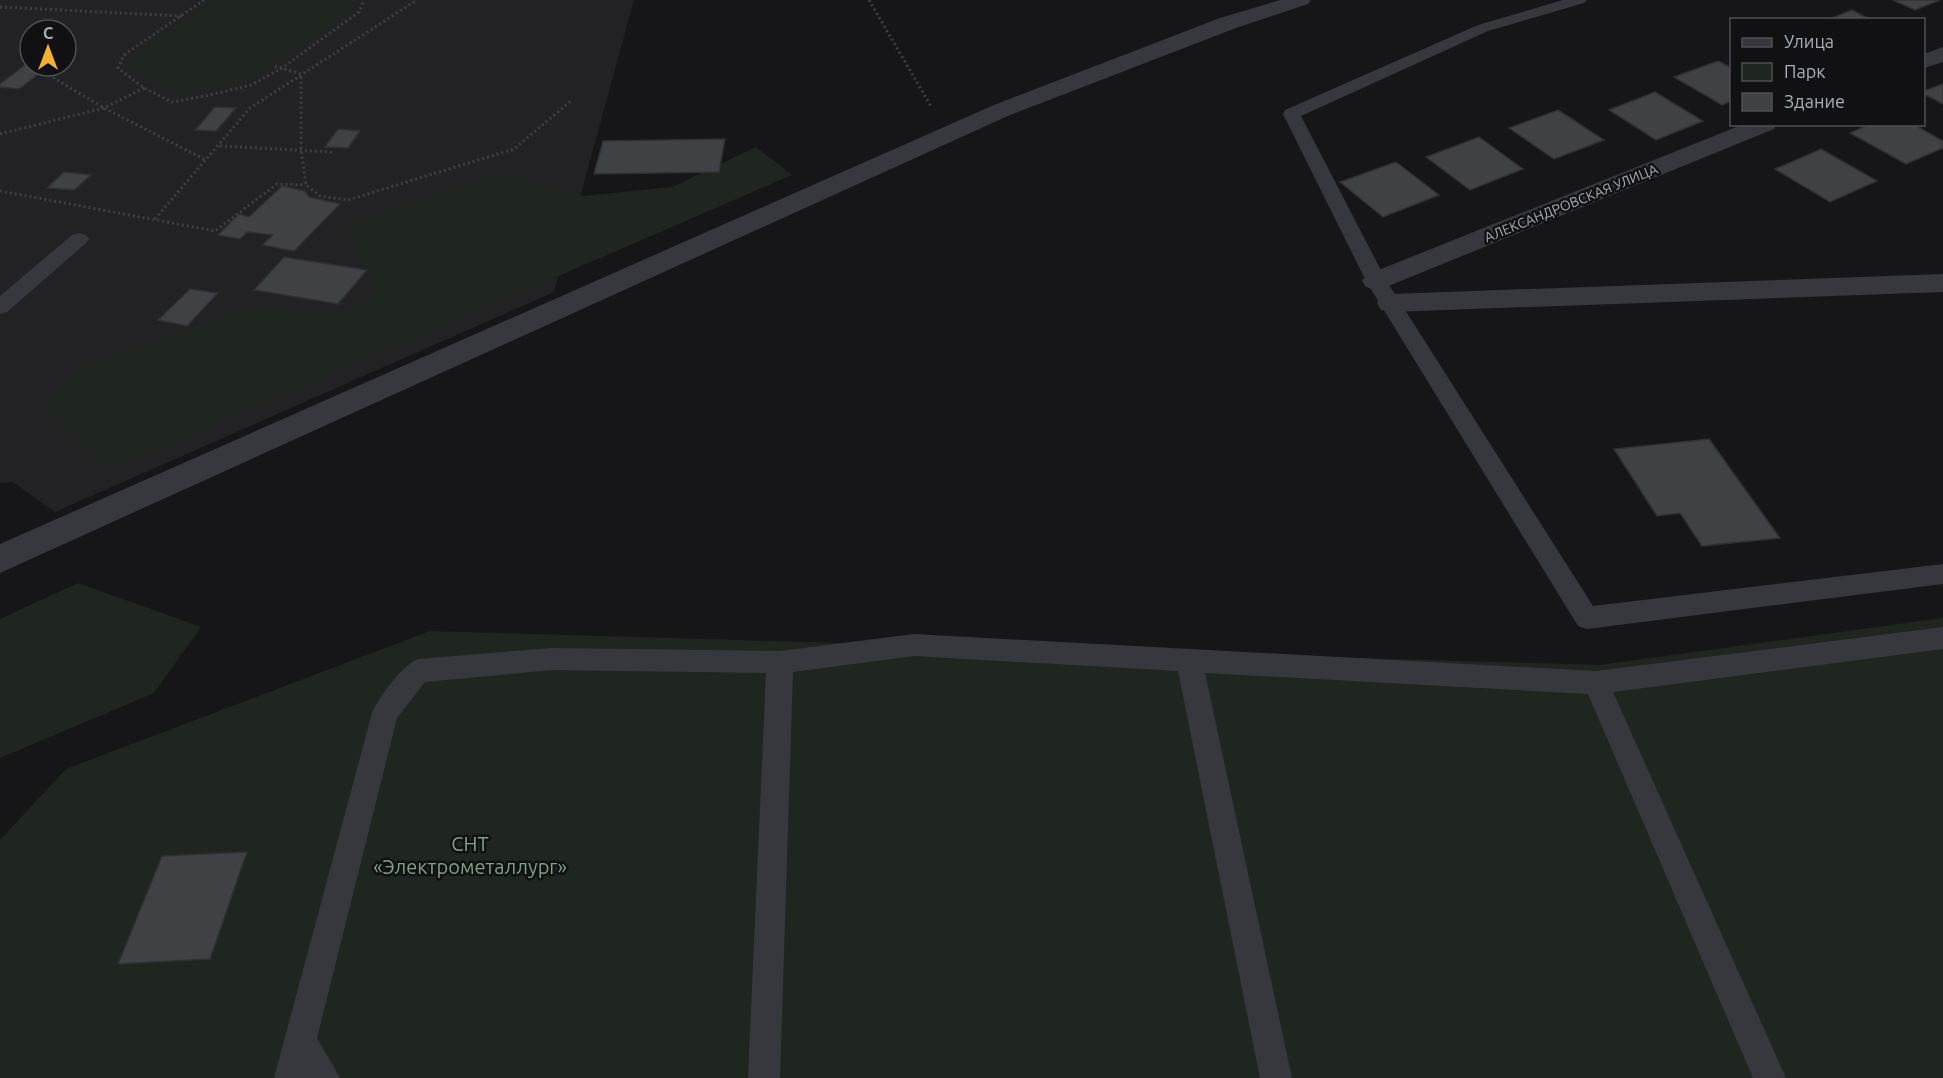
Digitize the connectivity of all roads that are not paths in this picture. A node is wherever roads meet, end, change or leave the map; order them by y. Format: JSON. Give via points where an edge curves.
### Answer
{"nodes":[{"id":1,"x":1301,"y":0,"type":"edge"},
{"id":2,"x":1579,"y":0,"type":"edge"},
{"id":3,"x":1943,"y":54,"type":"edge"},
{"id":4,"x":1925,"y":61,"type":"edge"},
{"id":5,"x":1761,"y":126,"type":"edge"},
{"id":6,"x":79,"y":239,"type":"dead end"},
{"id":7,"x":1943,"y":283,"type":"edge"},
{"id":8,"x":1383,"y":292,"type":"junction"},
{"id":9,"x":0,"y":307,"type":"edge"},
{"id":10,"x":0,"y":559,"type":"edge"},
{"id":11,"x":1943,"y":574,"type":"edge"},
{"id":12,"x":1943,"y":638,"type":"edge"},
{"id":13,"x":1190,"y":660,"type":"junction"},
{"id":14,"x":780,"y":662,"type":"junction"},
{"id":15,"x":1596,"y":683,"type":"junction"},
{"id":16,"x":301,"y":1043,"type":"junction"},
{"id":17,"x":290,"y":1078,"type":"edge"},
{"id":18,"x":324,"y":1078,"type":"edge"},
{"id":19,"x":764,"y":1078,"type":"edge"},
{"id":20,"x":1276,"y":1078,"type":"edge"},
{"id":21,"x":1770,"y":1078,"type":"edge"}],
"edges":[{"from":1,"to":10,"type":"street","via":[[1228,23],[1002,110]]},
{"from":2,"to":8,"type":"lane","via":[[1484,28],[1291,114]]},
{"from":3,"to":4,"type":"street"},
{"from":5,"to":8,"type":"street","name":"АЛЕКСАНДРОВСКАЯ УЛИЦА"},
{"from":6,"to":9,"type":"lane"},
{"from":7,"to":8,"type":"street"},
{"from":8,"to":11,"type":"lane","via":[[1587,618]]},
{"from":12,"to":15,"type":"lane"},
{"from":13,"to":14,"type":"lane","via":[[915,645]]},
{"from":13,"to":15,"type":"lane"},
{"from":13,"to":20,"type":"lane"},
{"from":14,"to":16,"type":"lane","via":[[552,659],[418,671],[385,713]]},
{"from":14,"to":19,"type":"lane"},
{"from":15,"to":21,"type":"lane"},
{"from":16,"to":17,"type":"lane"},
{"from":16,"to":18,"type":"lane"}]}
